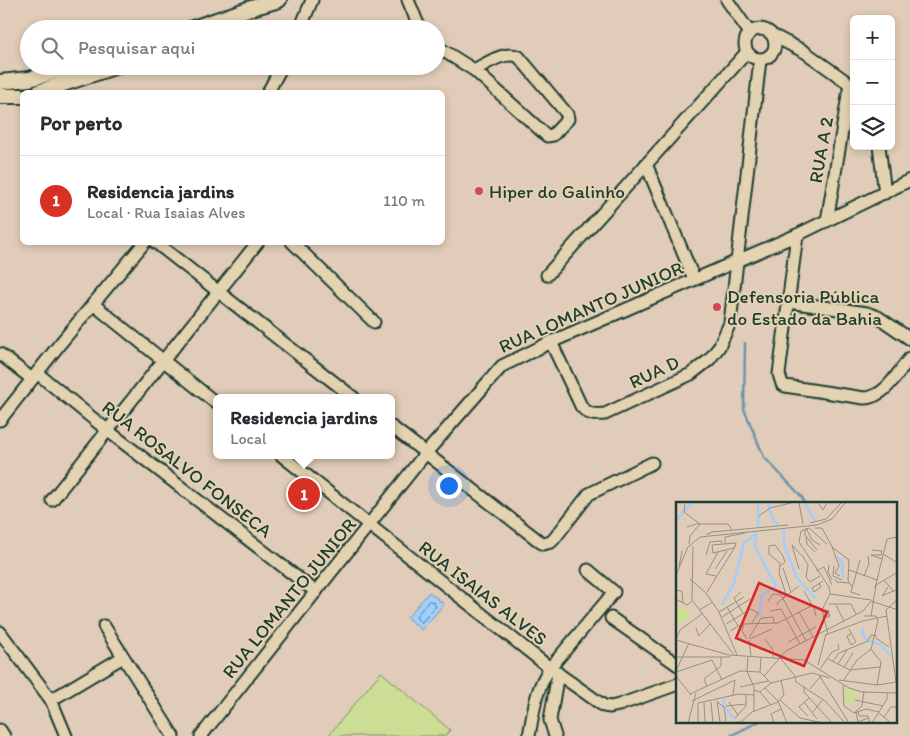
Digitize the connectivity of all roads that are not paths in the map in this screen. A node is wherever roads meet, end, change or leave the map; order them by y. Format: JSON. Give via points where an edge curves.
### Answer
{"nodes":[{"id":1,"x":312,"y":0,"type":"edge"},
{"id":2,"x":408,"y":0,"type":"edge"},
{"id":3,"x":727,"y":0,"type":"edge"},
{"id":4,"x":274,"y":2,"type":"edge"},
{"id":5,"x":216,"y":20,"type":"edge"},
{"id":6,"x":235,"y":20,"type":"edge"},
{"id":7,"x":304,"y":20,"type":"edge"},
{"id":8,"x":416,"y":20,"type":"edge"},
{"id":9,"x":750,"y":33,"type":"junction"},
{"id":10,"x":774,"y":36,"type":"junction"},
{"id":11,"x":445,"y":52,"type":"edge"},
{"id":12,"x":747,"y":52,"type":"junction"},
{"id":13,"x":760,"y":60,"type":"junction"},
{"id":14,"x":474,"y":70,"type":"junction"},
{"id":15,"x":56,"y":75,"type":"edge"},
{"id":16,"x":90,"y":75,"type":"edge"},
{"id":17,"x":277,"y":75,"type":"edge"},
{"id":18,"x":0,"y":82,"type":"edge"},
{"id":19,"x":850,"y":85,"type":"edge"},
{"id":20,"x":30,"y":86,"type":"edge"},
{"id":21,"x":45,"y":90,"type":"edge"},
{"id":22,"x":269,"y":90,"type":"edge"},
{"id":23,"x":0,"y":96,"type":"edge"},
{"id":24,"x":20,"y":96,"type":"edge"},
{"id":25,"x":850,"y":97,"type":"edge"},
{"id":26,"x":880,"y":150,"type":"edge"},
{"id":27,"x":646,"y":164,"type":"junction"},
{"id":28,"x":910,"y":180,"type":"edge"},
{"id":29,"x":885,"y":193,"type":"junction"},
{"id":30,"x":827,"y":221,"type":"junction"},
{"id":31,"x":797,"y":235,"type":"junction"},
{"id":32,"x":142,"y":245,"type":"edge"},
{"id":33,"x":158,"y":245,"type":"edge"},
{"id":34,"x":256,"y":245,"type":"edge"},
{"id":35,"x":295,"y":245,"type":"edge"},
{"id":36,"x":736,"y":262,"type":"junction"},
{"id":37,"x":547,"y":275,"type":"dead end"},
{"id":38,"x":694,"y":280,"type":"junction"},
{"id":39,"x":219,"y":292,"type":"junction"},
{"id":40,"x":788,"y":302,"type":"junction"},
{"id":41,"x":93,"y":304,"type":"junction"},
{"id":42,"x":374,"y":322,"type":"dead end"},
{"id":43,"x":910,"y":338,"type":"edge"},
{"id":44,"x":551,"y":342,"type":"junction"},
{"id":45,"x":0,"y":354,"type":"edge"},
{"id":46,"x":910,"y":358,"type":"edge"},
{"id":47,"x":164,"y":361,"type":"junction"},
{"id":48,"x":34,"y":376,"type":"junction"},
{"id":49,"x":349,"y":394,"type":"edge"},
{"id":50,"x":213,"y":401,"type":"edge"},
{"id":51,"x":0,"y":420,"type":"edge"},
{"id":52,"x":395,"y":429,"type":"edge"},
{"id":53,"x":108,"y":430,"type":"junction"},
{"id":54,"x":425,"y":454,"type":"junction"},
{"id":55,"x":286,"y":459,"type":"edge"},
{"id":56,"x":652,"y":464,"type":"dead end"},
{"id":57,"x":52,"y":500,"type":"dead end"},
{"id":58,"x":369,"y":526,"type":"junction"},
{"id":59,"x":588,"y":570,"type":"dead end"},
{"id":60,"x":316,"y":592,"type":"junction"},
{"id":61,"x":610,"y":618,"type":"dead end"},
{"id":62,"x":104,"y":626,"type":"dead end"},
{"id":63,"x":0,"y":632,"type":"edge"},
{"id":64,"x":4,"y":645,"type":"edge"},
{"id":65,"x":123,"y":657,"type":"junction"},
{"id":66,"x":676,"y":665,"type":"edge"},
{"id":67,"x":554,"y":671,"type":"junction"},
{"id":68,"x":676,"y":685,"type":"edge"},
{"id":69,"x":51,"y":700,"type":"junction"},
{"id":70,"x":0,"y":730,"type":"edge"},
{"id":71,"x":205,"y":735,"type":"edge"},
{"id":72,"x":4,"y":736,"type":"edge"},
{"id":73,"x":66,"y":736,"type":"edge"},
{"id":74,"x":173,"y":736,"type":"edge"},
{"id":75,"x":529,"y":736,"type":"edge"},
{"id":76,"x":554,"y":736,"type":"edge"}],
"edges":[{"from":1,"to":7,"type":"street"},
{"from":2,"to":8,"type":"street"},
{"from":3,"to":9,"type":"street"},
{"from":4,"to":5,"type":"main road"},
{"from":4,"to":6,"type":"main road"},
{"from":9,"to":10,"type":"street","via":[[765,30]]},
{"from":9,"to":12,"type":"street","via":[[745,42]]},
{"from":10,"to":13,"type":"street","via":[[774,52]]},
{"from":10,"to":19,"type":"street","via":[[805,52]]},
{"from":11,"to":14,"type":"street"},
{"from":12,"to":13,"type":"street"},
{"from":12,"to":27,"type":"street"},
{"from":13,"to":36,"type":"street","name":"RUA D"},
{"from":14,"to":14,"type":"street","via":[[547,136],[553,135],[568,119],[519,56],[503,57]]},
{"from":15,"to":20,"type":"main road"},
{"from":16,"to":21,"type":"main road"},
{"from":17,"to":22,"type":"street"},
{"from":18,"to":20,"type":"main road"},
{"from":23,"to":24,"type":"main road"},
{"from":25,"to":30,"type":"street","name":"RUA A 2"},
{"from":26,"to":29,"type":"street"},
{"from":27,"to":37,"type":"street"},
{"from":27,"to":38,"type":"street"},
{"from":28,"to":29,"type":"street","name":"RUA LOMANTO JUNIOR"},
{"from":29,"to":30,"type":"street","name":"RUA LOMANTO JUNIOR"},
{"from":30,"to":31,"type":"street","name":"RUA LOMANTO JUNIOR"},
{"from":31,"to":36,"type":"street","name":"RUA LOMANTO JUNIOR"},
{"from":31,"to":40,"type":"street"},
{"from":32,"to":41,"type":"street"},
{"from":33,"to":39,"type":"street"},
{"from":34,"to":39,"type":"street"},
{"from":35,"to":42,"type":"street"},
{"from":36,"to":38,"type":"street","name":"RUA LOMANTO JUNIOR"},
{"from":36,"to":44,"type":"street","name":"RUA D","via":[[730,323],[709,360],[691,374],[605,414],[587,413],[581,406]]},
{"from":38,"to":44,"type":"street","name":"RUA LOMANTO JUNIOR"},
{"from":39,"to":47,"type":"street"},
{"from":39,"to":49,"type":"street"},
{"from":40,"to":43,"type":"street","via":[[872,315]]},
{"from":40,"to":46,"type":"street","via":[[779,374],[785,386],[872,397],[885,389]]},
{"from":41,"to":47,"type":"street"},
{"from":41,"to":48,"type":"street"},
{"from":44,"to":54,"type":"street","name":"RUA LOMANTO JUNIOR","via":[[502,366]]},
{"from":45,"to":48,"type":"street","name":"RUA ROSALVO FONSECA"},
{"from":47,"to":50,"type":"street"},
{"from":47,"to":53,"type":"street"},
{"from":48,"to":51,"type":"street"},
{"from":48,"to":53,"type":"street","name":"RUA ROSALVO FONSECA"},
{"from":52,"to":54,"type":"street"},
{"from":53,"to":57,"type":"street"},
{"from":53,"to":60,"type":"street","name":"RUA ROSALVO FONSECA"},
{"from":54,"to":56,"type":"street","via":[[543,544],[554,539],[589,494]]},
{"from":54,"to":58,"type":"street","name":"RUA LOMANTO JUNIOR"},
{"from":55,"to":58,"type":"street","name":"RUA ISAIAS ALVES"},
{"from":58,"to":60,"type":"street","name":"RUA LOMANTO JUNIOR"},
{"from":58,"to":67,"type":"street","name":"RUA ISAIAS ALVES"},
{"from":59,"to":67,"type":"street","via":[[614,592]]},
{"from":60,"to":71,"type":"street","name":"RUA LOMANTO JUNIOR"},
{"from":61,"to":66,"type":"street"},
{"from":62,"to":65,"type":"street"},
{"from":63,"to":64,"type":"street"},
{"from":64,"to":69,"type":"street"},
{"from":65,"to":69,"type":"street"},
{"from":65,"to":74,"type":"street"},
{"from":67,"to":68,"type":"street","name":"RUA ISAIAS ALVES","via":[[610,707]]},
{"from":67,"to":75,"type":"street","via":[[541,682]]},
{"from":67,"to":76,"type":"street","via":[[550,720]]},
{"from":69,"to":73,"type":"street"},
{"from":70,"to":72,"type":"street"}]}
